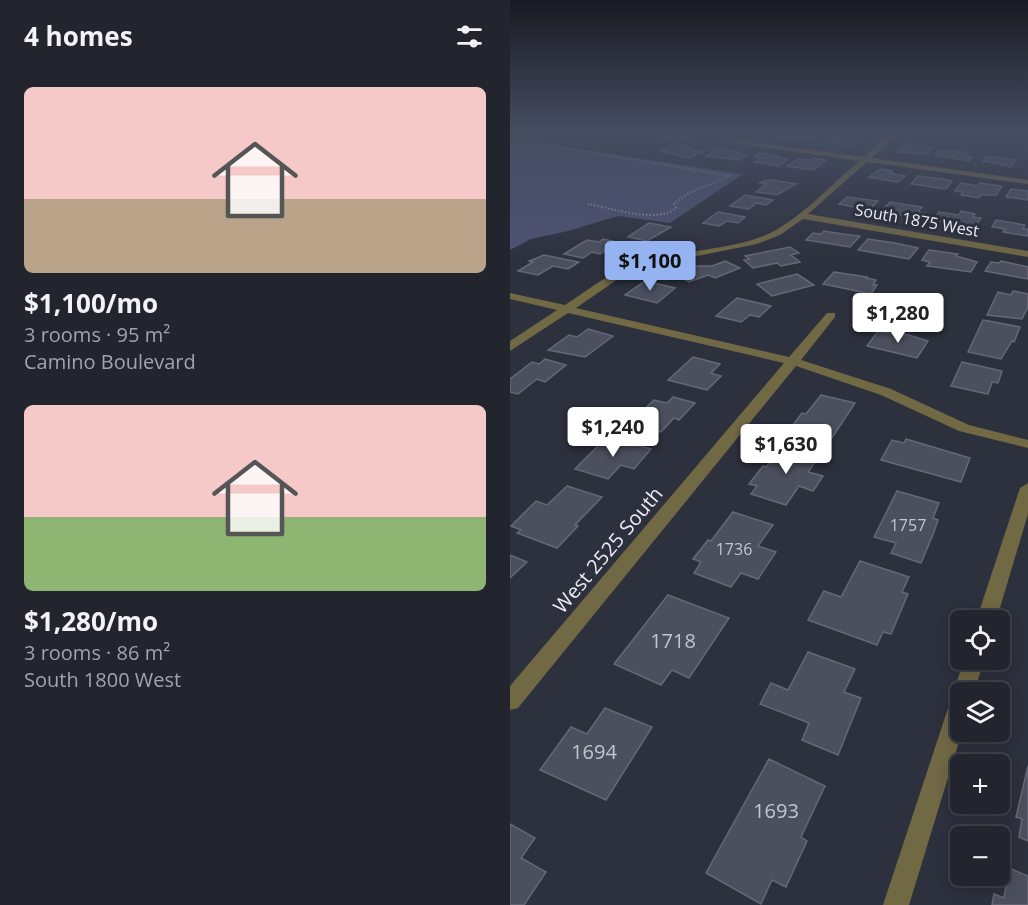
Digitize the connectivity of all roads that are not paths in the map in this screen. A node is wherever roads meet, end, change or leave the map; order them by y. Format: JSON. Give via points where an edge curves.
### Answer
{"nodes":[{"id":1,"x":848,"y":176,"type":"edge"},
{"id":2,"x":986,"y":176,"type":"edge"},
{"id":3,"x":1028,"y":182,"type":"edge"},
{"id":4,"x":801,"y":216,"type":"junction"},
{"id":5,"x":1028,"y":254,"type":"edge"},
{"id":6,"x":510,"y":296,"type":"edge"},
{"id":7,"x":565,"y":309,"type":"junction"},
{"id":8,"x":831,"y":315,"type":"dead end"},
{"id":9,"x":510,"y":347,"type":"edge"},
{"id":10,"x":793,"y":361,"type":"junction"},
{"id":11,"x":1028,"y":444,"type":"edge"},
{"id":12,"x":1028,"y":488,"type":"edge"},
{"id":13,"x":989,"y":610,"type":"edge"},
{"id":14,"x":510,"y":701,"type":"edge"},
{"id":15,"x":950,"y":735,"type":"edge"},
{"id":16,"x":896,"y":905,"type":"edge"}],
"edges":[{"from":1,"to":4,"type":"street"},
{"from":2,"to":3,"type":"street"},
{"from":4,"to":5,"type":"street","name":"South 1875 West"},
{"from":4,"to":7,"type":"street","via":[[777,233],[754,242],[649,262],[620,273]]},
{"from":6,"to":7,"type":"street"},
{"from":7,"to":9,"type":"street"},
{"from":7,"to":10,"type":"street"},
{"from":8,"to":10,"type":"street","name":"West 2525 South"},
{"from":10,"to":11,"type":"street","via":[[886,392],[964,428]]},
{"from":10,"to":14,"type":"street","name":"West 2525 South"},
{"from":12,"to":13,"type":"street"},
{"from":15,"to":16,"type":"street"}]}
